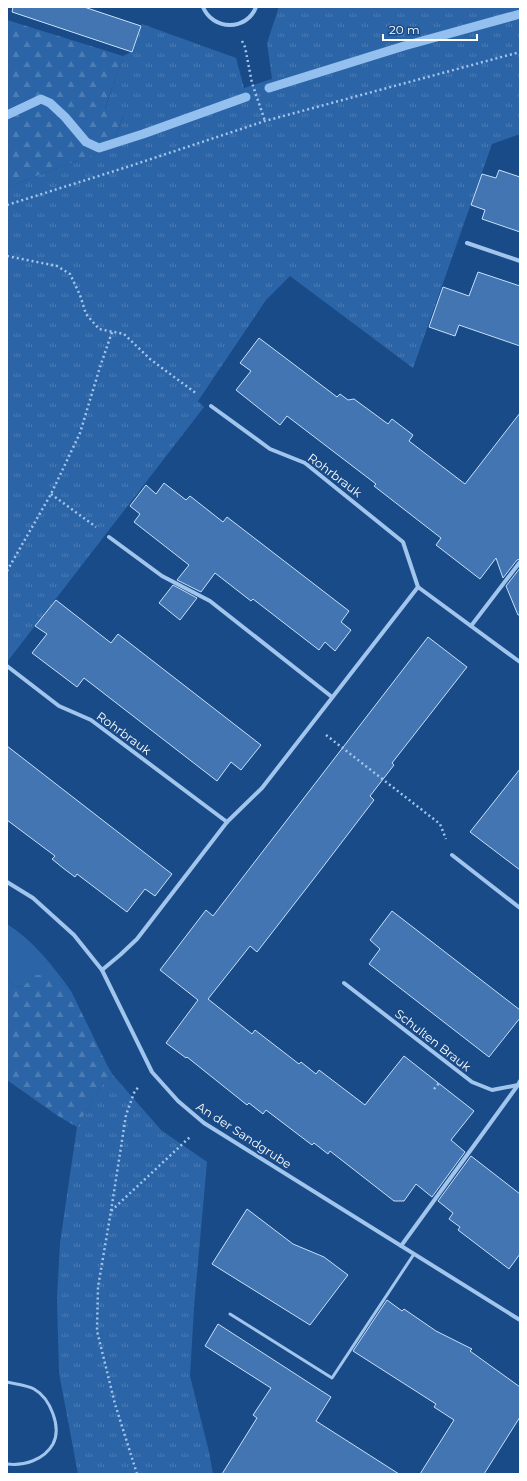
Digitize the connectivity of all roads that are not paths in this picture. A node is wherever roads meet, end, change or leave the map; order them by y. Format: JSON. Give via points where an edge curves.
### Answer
{"nodes":[{"id":1,"x":203,"y":7,"type":"edge"},
{"id":2,"x":256,"y":7,"type":"edge"},
{"id":3,"x":467,"y":243,"type":"dead end"},
{"id":4,"x":520,"y":261,"type":"edge"},
{"id":5,"x":211,"y":406,"type":"road end"},
{"id":6,"x":109,"y":537,"type":"road end"},
{"id":7,"x":520,"y":562,"type":"edge"},
{"id":8,"x":418,"y":587,"type":"junction"},
{"id":9,"x":471,"y":626,"type":"junction"},
{"id":10,"x":520,"y":662,"type":"edge"},
{"id":11,"x":7,"y":666,"type":"edge"},
{"id":12,"x":332,"y":697,"type":"junction"},
{"id":13,"x":227,"y":822,"type":"junction"},
{"id":14,"x":452,"y":855,"type":"road end"},
{"id":15,"x":7,"y":882,"type":"edge"},
{"id":16,"x":520,"y":908,"type":"edge"},
{"id":17,"x":102,"y":970,"type":"junction"},
{"id":18,"x":344,"y":983,"type":"dead end"},
{"id":19,"x":519,"y":1084,"type":"edge"},
{"id":20,"x":400,"y":1246,"type":"junction"},
{"id":21,"x":414,"y":1254,"type":"junction"},
{"id":22,"x":230,"y":1314,"type":"dead end"},
{"id":23,"x":520,"y":1320,"type":"edge"},
{"id":24,"x":7,"y":1382,"type":"edge"},
{"id":25,"x":7,"y":1464,"type":"edge"}],
"edges":[{"from":1,"to":2,"type":"street","via":[[213,21],[235,26],[246,21]]},
{"from":3,"to":4,"type":"street"},
{"from":5,"to":8,"type":"street","name":"Rohrbrauk","via":[[270,449],[306,463],[403,542]]},
{"from":6,"to":12,"type":"street","via":[[162,576],[210,601]]},
{"from":7,"to":9,"type":"street"},
{"from":8,"to":9,"type":"street"},
{"from":8,"to":12,"type":"street"},
{"from":9,"to":10,"type":"street"},
{"from":11,"to":13,"type":"street","name":"Rohrbrauk","via":[[59,706],[91,720]]},
{"from":12,"to":13,"type":"street","via":[[262,788]]},
{"from":13,"to":17,"type":"street","via":[[137,939]]},
{"from":14,"to":16,"type":"street"},
{"from":15,"to":17,"type":"street","name":"An der Sandgrube","via":[[33,898],[74,935]]},
{"from":17,"to":20,"type":"street","name":"An der Sandgrube","via":[[152,1072],[178,1101],[204,1123]]},
{"from":18,"to":19,"type":"street","name":"Schulten Brauk","via":[[472,1082],[492,1090]]},
{"from":19,"to":20,"type":"street","name":"Schulten Brauk"},
{"from":20,"to":21,"type":"street","name":"An der Sandgrube"},
{"from":21,"to":22,"type":"lane","via":[[332,1378]]},
{"from":21,"to":23,"type":"street","name":"An der Sandgrube"},
{"from":24,"to":25,"type":"lane","via":[[33,1388],[42,1395],[50,1404],[55,1435],[53,1444],[35,1460],[26,1464]]}]}
